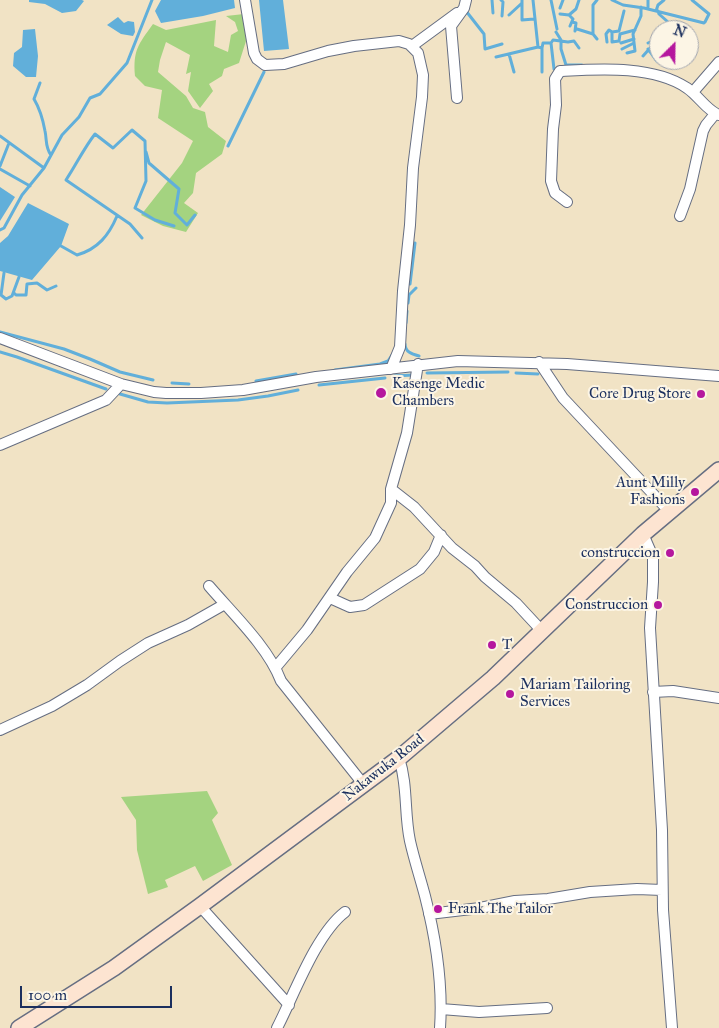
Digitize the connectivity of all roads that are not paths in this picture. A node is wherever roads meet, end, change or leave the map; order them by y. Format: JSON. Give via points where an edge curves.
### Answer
{"nodes":[{"id":1,"x":245,"y":0,"type":"edge"},
{"id":2,"x":465,"y":4,"type":"edge"},
{"id":3,"x":412,"y":46,"type":"junction"},
{"id":4,"x":719,"y":62,"type":"edge"},
{"id":5,"x":693,"y":92,"type":"junction"},
{"id":6,"x":457,"y":98,"type":"dead end"},
{"id":7,"x":717,"y":115,"type":"edge"},
{"id":8,"x":567,"y":202,"type":"dead end"},
{"id":9,"x":680,"y":216,"type":"dead end"},
{"id":10,"x":0,"y":338,"type":"edge"},
{"id":11,"x":400,"y":346,"type":"junction"},
{"id":12,"x":539,"y":362,"type":"junction"},
{"id":13,"x":414,"y":365,"type":"junction"},
{"id":14,"x":391,"y":369,"type":"junction"},
{"id":15,"x":719,"y":376,"type":"edge"},
{"id":16,"x":121,"y":384,"type":"junction"},
{"id":17,"x":0,"y":445,"type":"edge"},
{"id":18,"x":719,"y":470,"type":"edge"},
{"id":19,"x":391,"y":489,"type":"junction"},
{"id":20,"x":669,"y":511,"type":"junction"},
{"id":21,"x":643,"y":534,"type":"junction"},
{"id":22,"x":441,"y":535,"type":"junction"},
{"id":23,"x":209,"y":586,"type":"dead end"},
{"id":24,"x":330,"y":598,"type":"junction"},
{"id":25,"x":225,"y":604,"type":"junction"},
{"id":26,"x":542,"y":631,"type":"junction"},
{"id":27,"x":276,"y":667,"type":"junction"},
{"id":28,"x":653,"y":692,"type":"junction"},
{"id":29,"x":719,"y":698,"type":"edge"},
{"id":30,"x":0,"y":730,"type":"edge"},
{"id":31,"x":399,"y":758,"type":"junction"},
{"id":32,"x":364,"y":785,"type":"junction"},
{"id":33,"x":662,"y":890,"type":"junction"},
{"id":34,"x":200,"y":906,"type":"junction"},
{"id":35,"x":345,"y":912,"type":"dead end"},
{"id":36,"x":428,"y":914,"type":"junction"},
{"id":37,"x":289,"y":1005,"type":"junction"},
{"id":38,"x":547,"y":1008,"type":"dead end"},
{"id":39,"x":441,"y":1010,"type":"junction"},
{"id":40,"x":26,"y":1026,"type":"edge"},
{"id":41,"x":277,"y":1028,"type":"edge"},
{"id":42,"x":440,"y":1028,"type":"edge"},
{"id":43,"x":672,"y":1028,"type":"edge"}],
"edges":[{"from":1,"to":3,"type":"street","via":[[254,53],[265,65],[284,64],[328,51],[369,44],[399,41]]},
{"from":2,"to":3,"type":"street"},
{"from":2,"to":6,"type":"street","via":[[451,26]]},
{"from":3,"to":11,"type":"street","via":[[418,53],[423,75]]},
{"from":4,"to":5,"type":"street"},
{"from":5,"to":7,"type":"street"},
{"from":5,"to":8,"type":"street","via":[[676,82],[635,71],[560,71],[555,79],[551,181],[556,193]]},
{"from":7,"to":9,"type":"street","via":[[703,131],[690,189]]},
{"from":10,"to":16,"type":"street"},
{"from":11,"to":13,"type":"street"},
{"from":11,"to":14,"type":"street"},
{"from":12,"to":13,"type":"street","via":[[458,361]]},
{"from":12,"to":15,"type":"street"},
{"from":12,"to":20,"type":"street","via":[[563,398]]},
{"from":13,"to":14,"type":"street"},
{"from":13,"to":19,"type":"street","via":[[407,433]]},
{"from":14,"to":16,"type":"street","via":[[201,393],[154,392]]},
{"from":16,"to":17,"type":"street","via":[[106,400]]},
{"from":18,"to":20,"type":"main road","name":"Nakawuka Road"},
{"from":19,"to":22,"type":"street"},
{"from":19,"to":24,"type":"street","via":[[391,503],[375,538]]},
{"from":20,"to":21,"type":"main road","name":"Nakawuka Road"},
{"from":21,"to":26,"type":"main road","name":"Nakawuka Road"},
{"from":21,"to":28,"type":"street","via":[[653,557],[650,628]]},
{"from":22,"to":24,"type":"street","via":[[434,552],[420,569],[364,605],[350,608]]},
{"from":22,"to":26,"type":"street"},
{"from":23,"to":25,"type":"street"},
{"from":24,"to":27,"type":"street"},
{"from":25,"to":27,"type":"street"},
{"from":25,"to":30,"type":"street","via":[[148,643],[52,706]]},
{"from":26,"to":31,"type":"main road","name":"Nakawuka Road"},
{"from":27,"to":32,"type":"street","via":[[281,681]]},
{"from":28,"to":29,"type":"street","via":[[673,691]]},
{"from":28,"to":33,"type":"street","via":[[662,830]]},
{"from":31,"to":32,"type":"main road","name":"Nakawuka Road"},
{"from":31,"to":36,"type":"street","via":[[404,770],[410,839]]},
{"from":32,"to":34,"type":"main road","name":"Nakawuka Road"},
{"from":33,"to":36,"type":"street","via":[[638,888],[590,892]]},
{"from":33,"to":43,"type":"street"},
{"from":34,"to":37,"type":"street"},
{"from":34,"to":40,"type":"main road","name":"Nakawuka Road"},
{"from":35,"to":37,"type":"street","via":[[334,920]]},
{"from":36,"to":39,"type":"street","via":[[436,947]]},
{"from":37,"to":41,"type":"street"},
{"from":38,"to":39,"type":"street","via":[[479,1012]]},
{"from":39,"to":42,"type":"street"}]}
